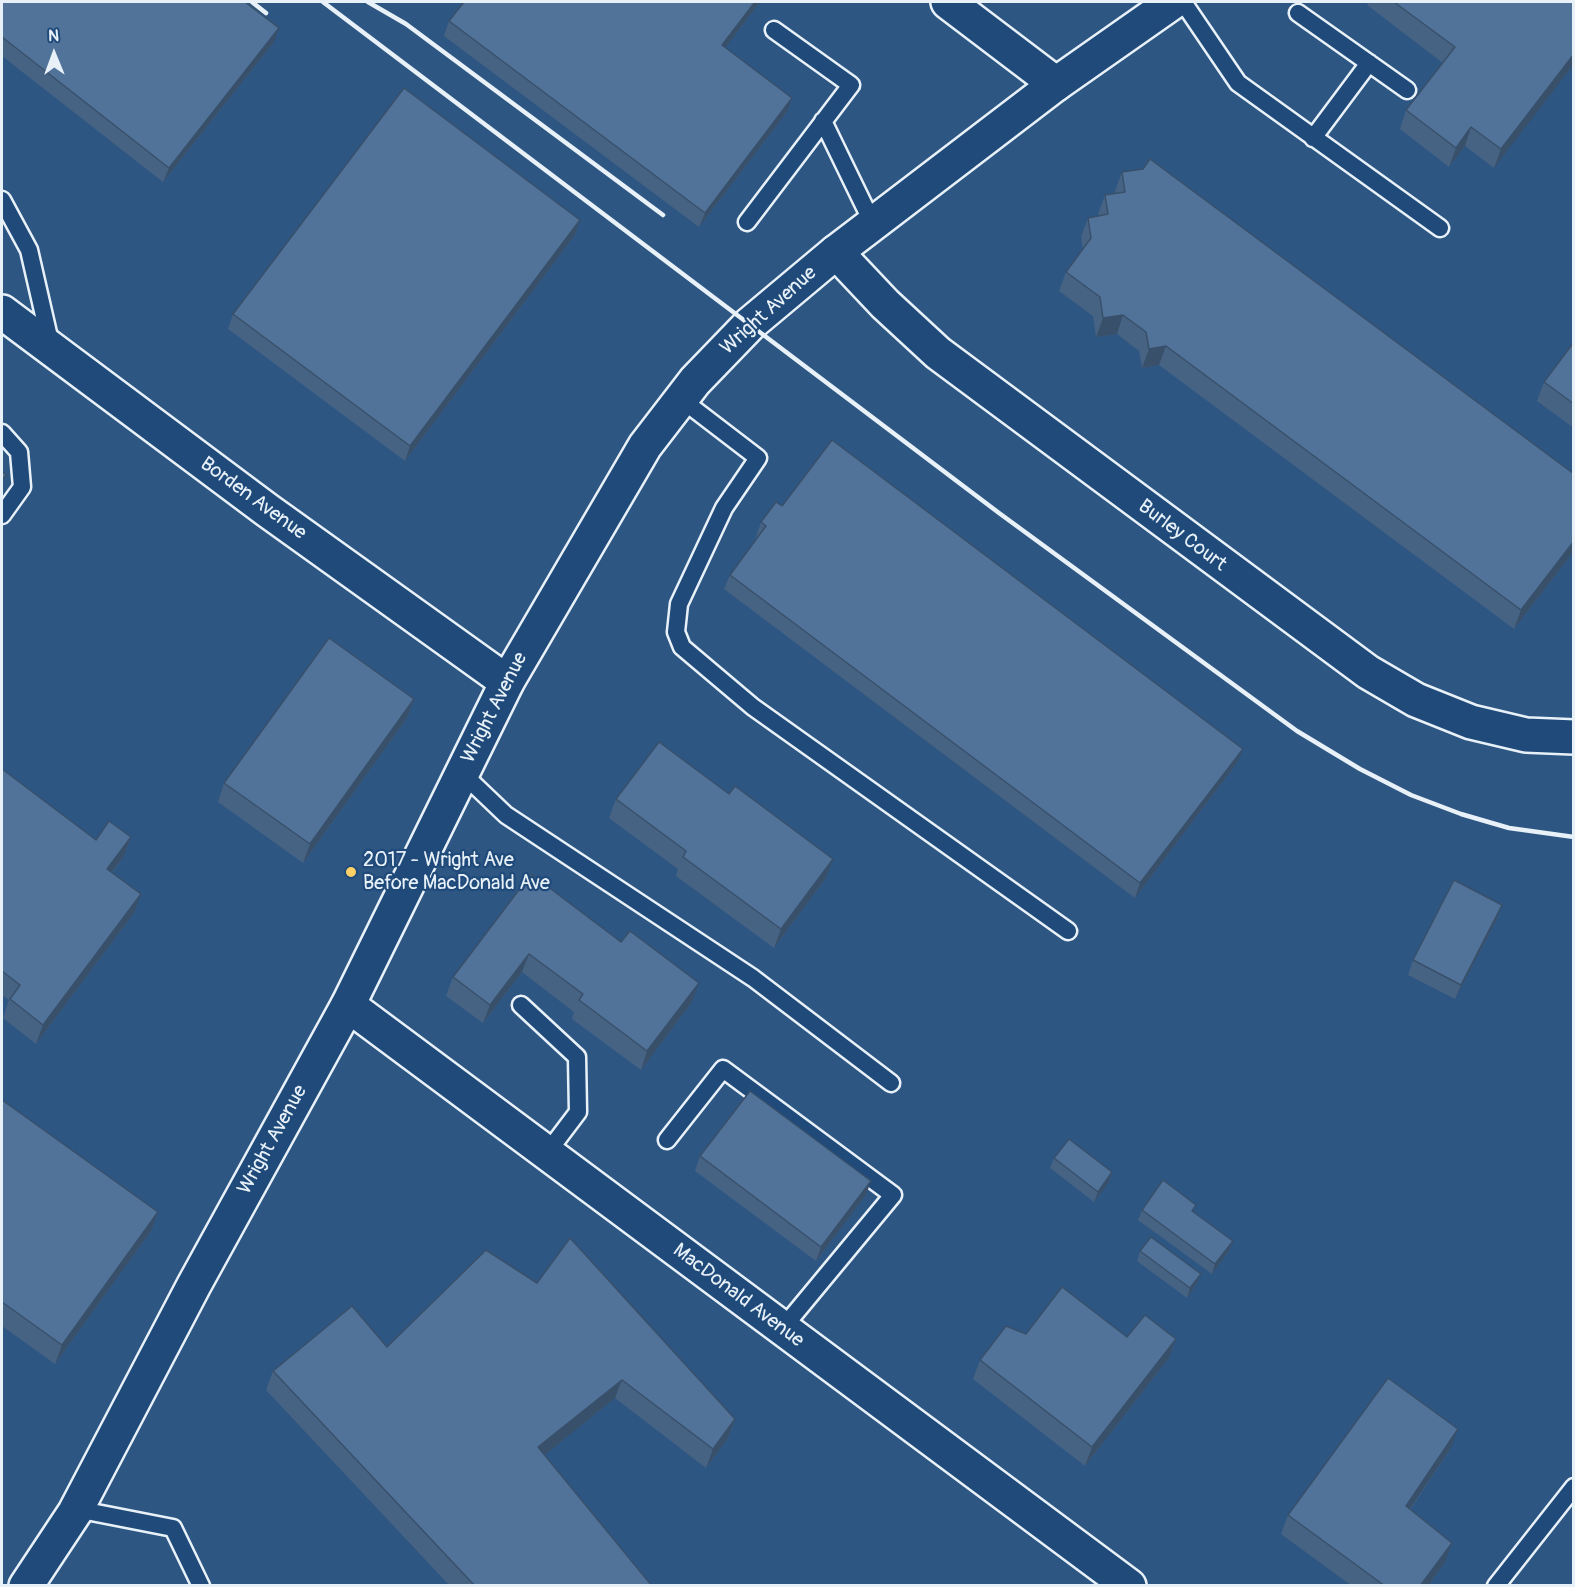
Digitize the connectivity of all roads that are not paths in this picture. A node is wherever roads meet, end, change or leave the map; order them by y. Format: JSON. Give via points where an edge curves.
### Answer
{"nodes":[{"id":1,"x":948,"y":2,"type":"edge"},
{"id":2,"x":1173,"y":2,"type":"edge"},
{"id":3,"x":1183,"y":2,"type":"edge"},
{"id":4,"x":1298,"y":13,"type":"dead end"},
{"id":5,"x":774,"y":30,"type":"dead end"},
{"id":6,"x":1369,"y":63,"type":"junction"},
{"id":7,"x":1056,"y":84,"type":"junction"},
{"id":8,"x":1407,"y":90,"type":"dead end"},
{"id":9,"x":824,"y":121,"type":"junction"},
{"id":10,"x":1313,"y":138,"type":"junction"},
{"id":11,"x":2,"y":200,"type":"edge"},
{"id":12,"x":747,"y":222,"type":"dead end"},
{"id":13,"x":873,"y":224,"type":"junction"},
{"id":14,"x":1440,"y":228,"type":"dead end"},
{"id":15,"x":836,"y":252,"type":"junction"},
{"id":16,"x":2,"y":312,"type":"edge"},
{"id":17,"x":52,"y":350,"type":"junction"},
{"id":18,"x":681,"y":399,"type":"junction"},
{"id":19,"x":2,"y":433,"type":"edge"},
{"id":20,"x":2,"y":515,"type":"edge"},
{"id":21,"x":507,"y":682,"type":"junction"},
{"id":22,"x":1574,"y":737,"type":"edge"},
{"id":23,"x":462,"y":773,"type":"junction"},
{"id":24,"x":1068,"y":931,"type":"dead end"},
{"id":25,"x":348,"y":1005,"type":"junction"},
{"id":26,"x":521,"y":1005,"type":"dead end"},
{"id":27,"x":891,"y":1083,"type":"dead end"},
{"id":28,"x":667,"y":1140,"type":"dead end"},
{"id":29,"x":547,"y":1153,"type":"junction"},
{"id":30,"x":782,"y":1329,"type":"junction"},
{"id":31,"x":1574,"y":1487,"type":"edge"},
{"id":32,"x":76,"y":1509,"type":"junction"},
{"id":33,"x":26,"y":1586,"type":"edge"},
{"id":34,"x":201,"y":1586,"type":"edge"},
{"id":35,"x":1129,"y":1586,"type":"edge"},
{"id":36,"x":1496,"y":1586,"type":"edge"}],
"edges":[{"from":1,"to":7,"type":"street"},
{"from":2,"to":7,"type":"street","name":"Wright Avenue"},
{"from":3,"to":10,"type":"lane","via":[[1238,83]]},
{"from":4,"to":6,"type":"lane"},
{"from":5,"to":9,"type":"lane","via":[[851,85]]},
{"from":6,"to":8,"type":"lane"},
{"from":6,"to":10,"type":"lane"},
{"from":7,"to":13,"type":"street","name":"Wright Avenue"},
{"from":9,"to":12,"type":"lane"},
{"from":9,"to":13,"type":"lane"},
{"from":10,"to":14,"type":"lane"},
{"from":11,"to":17,"type":"lane","via":[[29,250]]},
{"from":13,"to":15,"type":"street","name":"Wright Avenue"},
{"from":15,"to":18,"type":"street","name":"Wright Avenue","via":[[750,324]]},
{"from":15,"to":22,"type":"street","name":"Burley Court","via":[[938,353],[1368,672],[1416,700],[1471,722],[1526,735]]},
{"from":16,"to":17,"type":"street","name":"Borden Avenue"},
{"from":17,"to":21,"type":"street","name":"Borden Avenue"},
{"from":18,"to":21,"type":"street","name":"Wright Avenue","via":[[645,446]]},
{"from":18,"to":24,"type":"lane","via":[[758,458],[724,508],[679,604],[676,632],[682,647],[753,707]]},
{"from":19,"to":20,"type":"lane","via":[[19,452],[22,487]]},
{"from":21,"to":23,"type":"street","name":"Wright Avenue"},
{"from":23,"to":25,"type":"street","name":"Wright Avenue"},
{"from":23,"to":27,"type":"lane","via":[[506,816],[753,978]]},
{"from":25,"to":29,"type":"street","name":"MacDonald Avenue"},
{"from":25,"to":32,"type":"street","name":"Wright Avenue"},
{"from":26,"to":29,"type":"lane","via":[[577,1057],[578,1112]]},
{"from":28,"to":30,"type":"lane","via":[[723,1069],[893,1195]]},
{"from":29,"to":30,"type":"street","name":"MacDonald Avenue"},
{"from":30,"to":35,"type":"street","name":"MacDonald Avenue"},
{"from":31,"to":36,"type":"lane"},
{"from":32,"to":33,"type":"street","name":"Wright Avenue"},
{"from":32,"to":34,"type":"lane","via":[[172,1528]]}]}
